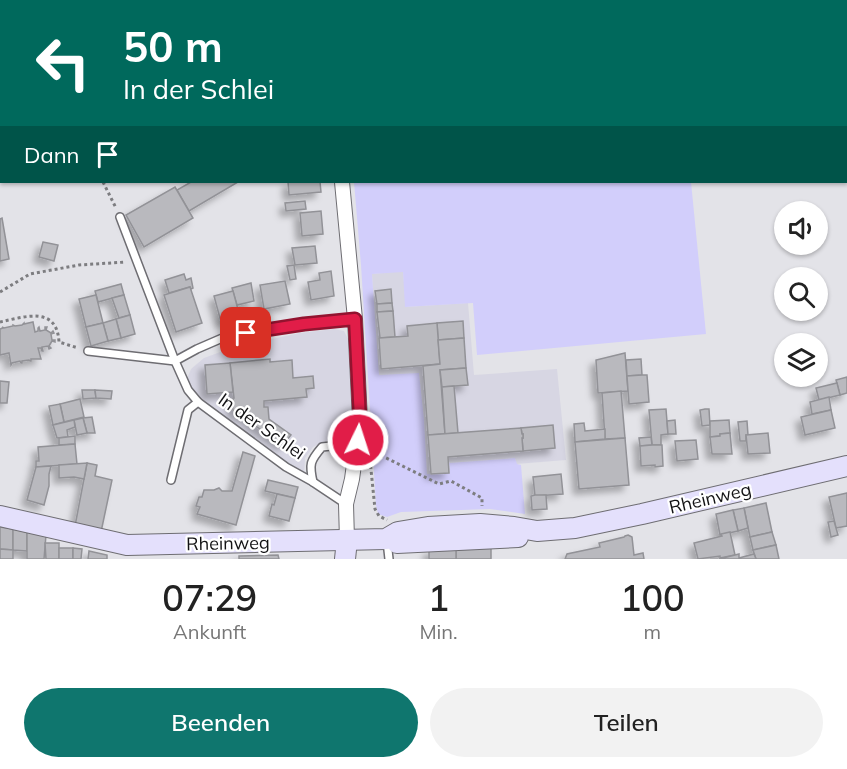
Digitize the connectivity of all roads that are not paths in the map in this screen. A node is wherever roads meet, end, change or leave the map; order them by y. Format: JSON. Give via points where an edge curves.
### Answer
{"nodes":[{"id":1,"x":342,"y":183,"type":"edge"},
{"id":2,"x":120,"y":217,"type":"road end"},
{"id":3,"x":355,"y":319,"type":"junction"},
{"id":4,"x":88,"y":351,"type":"dead end"},
{"id":5,"x":175,"y":361,"type":"junction"},
{"id":6,"x":198,"y":402,"type":"junction"},
{"id":7,"x":358,"y":440,"type":"junction"},
{"id":8,"x":847,"y":466,"type":"edge"},
{"id":9,"x":171,"y":480,"type":"dead end"},
{"id":10,"x":313,"y":482,"type":"junction"},
{"id":11,"x":346,"y":504,"type":"junction"},
{"id":12,"x":0,"y":516,"type":"edge"},
{"id":13,"x":386,"y":539,"type":"junction"},
{"id":14,"x":346,"y":550,"type":"edge"},
{"id":15,"x":389,"y":559,"type":"edge"}],
"edges":[{"from":1,"to":3,"type":"street"},
{"from":2,"to":5,"type":"lane","name":"In der Schlei"},
{"from":3,"to":5,"type":"lane","via":[[227,336]]},
{"from":3,"to":7,"type":"street"},
{"from":4,"to":5,"type":"lane"},
{"from":5,"to":6,"type":"lane","name":"In der Schlei"},
{"from":6,"to":9,"type":"lane","via":[[188,410]]},
{"from":6,"to":10,"type":"lane","name":"In der Schlei","via":[[286,467]]},
{"from":7,"to":10,"type":"lane","via":[[322,447],[311,461]]},
{"from":7,"to":11,"type":"street"},
{"from":8,"to":13,"type":"main road","name":"Rheinweg","via":[[642,514],[537,531],[525,537],[396,543]]},
{"from":10,"to":11,"type":"lane","name":"In der Schlei"},
{"from":11,"to":14,"type":"street"},
{"from":12,"to":14,"type":"main road","name":"Rheinweg","via":[[127,545]]},
{"from":13,"to":14,"type":"main road","name":"Rheinweg"},
{"from":13,"to":15,"type":"lane"}]}
